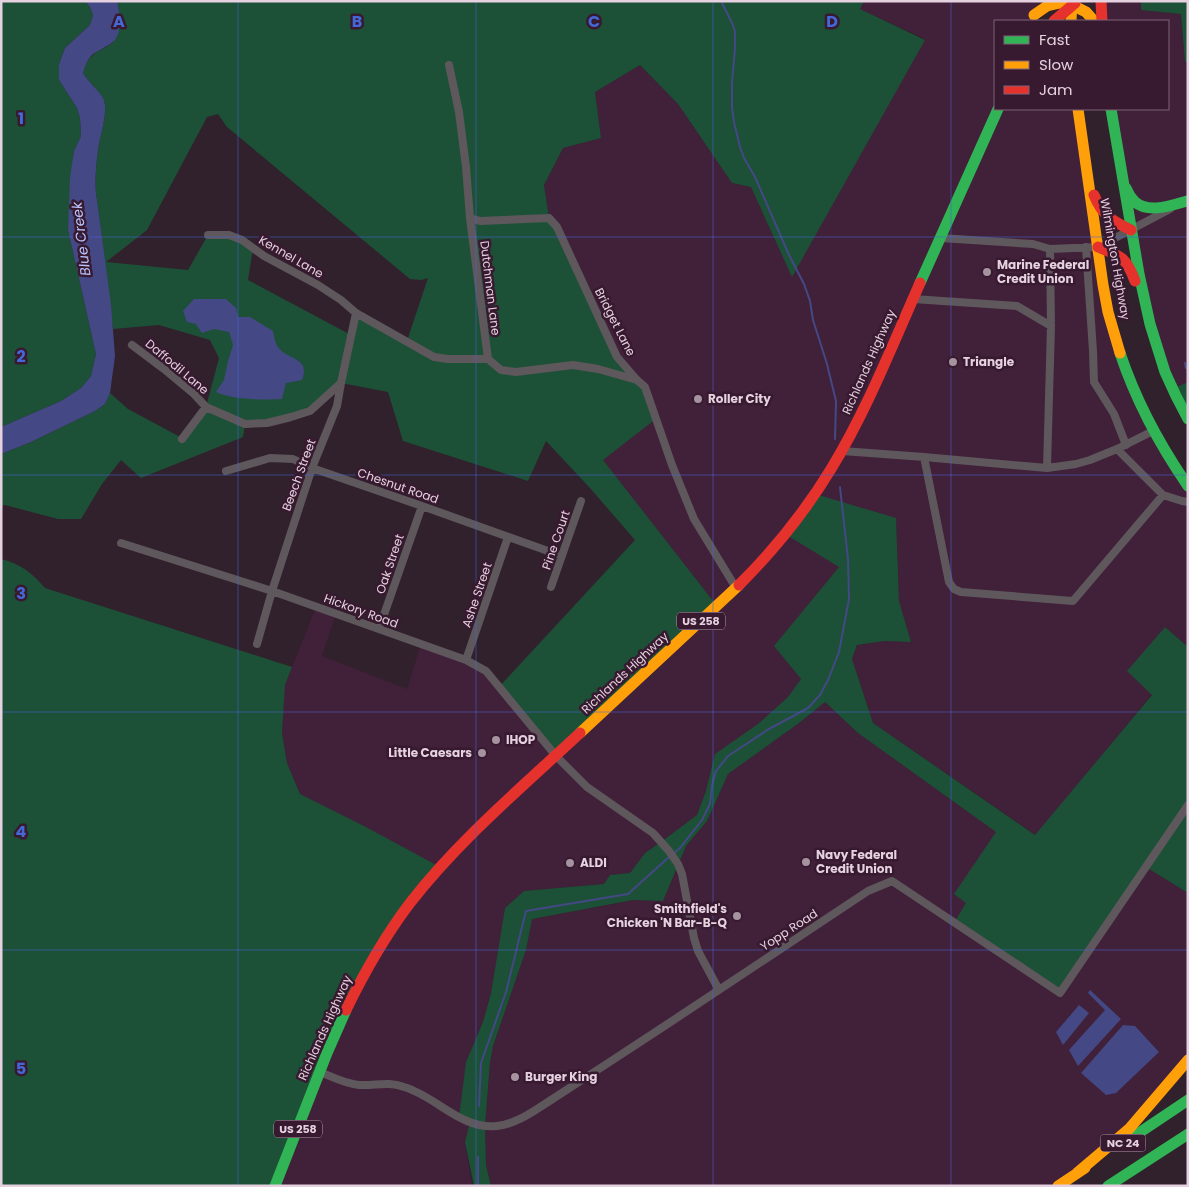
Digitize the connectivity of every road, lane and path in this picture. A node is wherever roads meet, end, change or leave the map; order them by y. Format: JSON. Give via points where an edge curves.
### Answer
{"nodes":[{"id":1,"x":1039,"y":1,"type":"edge"},
{"id":2,"x":1101,"y":1,"type":"edge"},
{"id":3,"x":1074,"y":3,"type":"edge"},
{"id":4,"x":1033,"y":18,"type":"edge"},
{"id":5,"x":1055,"y":20,"type":"edge"},
{"id":6,"x":1071,"y":20,"type":"edge"},
{"id":7,"x":1093,"y":20,"type":"edge"},
{"id":8,"x":1102,"y":20,"type":"edge"},
{"id":9,"x":449,"y":66,"type":"dead end"},
{"id":10,"x":998,"y":110,"type":"edge"},
{"id":11,"x":1078,"y":110,"type":"edge"},
{"id":12,"x":1111,"y":110,"type":"edge"},
{"id":13,"x":1086,"y":173,"type":"junction"},
{"id":14,"x":1124,"y":185,"type":"junction"},
{"id":15,"x":1187,"y":201,"type":"edge"},
{"id":16,"x":470,"y":218,"type":"junction"},
{"id":17,"x":1131,"y":230,"type":"junction"},
{"id":18,"x":208,"y":235,"type":"dead end"},
{"id":19,"x":940,"y":238,"type":"junction"},
{"id":20,"x":1086,"y":247,"type":"junction"},
{"id":21,"x":1098,"y":247,"type":"junction"},
{"id":22,"x":1050,"y":249,"type":"junction"},
{"id":23,"x":913,"y":299,"type":"junction"},
{"id":24,"x":1144,"y":305,"type":"junction"},
{"id":25,"x":356,"y":313,"type":"junction"},
{"id":26,"x":1051,"y":326,"type":"junction"},
{"id":27,"x":132,"y":345,"type":"dead end"},
{"id":28,"x":488,"y":360,"type":"junction"},
{"id":29,"x":637,"y":380,"type":"junction"},
{"id":30,"x":341,"y":383,"type":"junction"},
{"id":31,"x":206,"y":407,"type":"junction"},
{"id":32,"x":1188,"y":419,"type":"edge"},
{"id":33,"x":1153,"y":431,"type":"junction"},
{"id":34,"x":182,"y":439,"type":"dead end"},
{"id":35,"x":1126,"y":445,"type":"junction"},
{"id":36,"x":1117,"y":449,"type":"junction"},
{"id":37,"x":842,"y":451,"type":"junction"},
{"id":38,"x":924,"y":457,"type":"junction"},
{"id":39,"x":312,"y":468,"type":"junction"},
{"id":40,"x":1047,"y":468,"type":"junction"},
{"id":41,"x":226,"y":471,"type":"dead end"},
{"id":42,"x":1188,"y":486,"type":"edge"},
{"id":43,"x":1163,"y":495,"type":"junction"},
{"id":44,"x":582,"y":501,"type":"dead end"},
{"id":45,"x":1188,"y":502,"type":"edge"},
{"id":46,"x":422,"y":506,"type":"junction"},
{"id":47,"x":508,"y":537,"type":"junction"},
{"id":48,"x":121,"y":543,"type":"dead end"},
{"id":49,"x":562,"y":556,"type":"junction"},
{"id":50,"x":551,"y":587,"type":"dead end"},
{"id":51,"x":736,"y":588,"type":"junction"},
{"id":52,"x":272,"y":591,"type":"junction"},
{"id":53,"x":379,"y":629,"type":"junction"},
{"id":54,"x":257,"y":644,"type":"dead end"},
{"id":55,"x":466,"y":660,"type":"junction"},
{"id":56,"x":556,"y":756,"type":"junction"},
{"id":57,"x":1188,"y":805,"type":"edge"},
{"id":58,"x":719,"y":990,"type":"junction"},
{"id":59,"x":1188,"y":1060,"type":"edge"},
{"id":60,"x":320,"y":1072,"type":"junction"},
{"id":61,"x":1188,"y":1100,"type":"edge"},
{"id":62,"x":1185,"y":1137,"type":"edge"},
{"id":63,"x":1077,"y":1173,"type":"junction"},
{"id":64,"x":275,"y":1186,"type":"edge"},
{"id":65,"x":1058,"y":1186,"type":"edge"},
{"id":66,"x":1108,"y":1186,"type":"edge"}],
"edges":[{"from":1,"to":4,"type":"main road"},
{"from":2,"to":8,"type":"main road"},
{"from":3,"to":4,"type":"main road","via":[[1047,6]]},
{"from":3,"to":5,"type":"main road"},
{"from":3,"to":6,"type":"main road"},
{"from":3,"to":7,"type":"main road"},
{"from":9,"to":16,"type":"street","name":"Dutchman Lane","via":[[460,121]]},
{"from":10,"to":19,"type":"main road","name":"Richlands Highway","number":"US 258"},
{"from":11,"to":13,"type":"main road","name":"Wilmington Highway"},
{"from":12,"to":14,"type":"main road","name":"Wilmington Highway"},
{"from":13,"to":17,"type":"main road","via":[[1099,207],[1107,217]]},
{"from":13,"to":21,"type":"main road","name":"Wilmington Highway"},
{"from":14,"to":15,"type":"main road","via":[[1135,202],[1145,207],[1158,208]]},
{"from":14,"to":17,"type":"main road","name":"Wilmington Highway"},
{"from":15,"to":17,"type":"street"},
{"from":16,"to":28,"type":"street","name":"Dutchman Lane"},
{"from":16,"to":29,"type":"street","name":"Bridget Lane","via":[[480,221],[549,218],[557,227],[618,357]]},
{"from":17,"to":21,"type":"street"},
{"from":17,"to":24,"type":"main road","name":"Wilmington Highway"},
{"from":18,"to":25,"type":"street","name":"Kennel Lane","via":[[242,240],[264,256],[318,285]]},
{"from":19,"to":22,"type":"street","via":[[1034,244]]},
{"from":19,"to":23,"type":"main road","name":"Richlands Highway","number":"US 258"},
{"from":20,"to":21,"type":"street"},
{"from":20,"to":22,"type":"street"},
{"from":20,"to":35,"type":"street","via":[[1094,382],[1114,414]]},
{"from":21,"to":24,"type":"main road","via":[[1119,254],[1130,268]]},
{"from":21,"to":33,"type":"main road","name":"Wilmington Highway","via":[[1112,326],[1136,395]]},
{"from":22,"to":26,"type":"street"},
{"from":23,"to":26,"type":"street","via":[[1017,306]]},
{"from":23,"to":37,"type":"main road","name":"Richlands Highway","number":"US 258"},
{"from":24,"to":32,"type":"main road","name":"Wilmington Highway","via":[[1164,370]]},
{"from":25,"to":28,"type":"street","name":"Kennel Lane","via":[[434,357]]},
{"from":25,"to":30,"type":"street","name":"Beech Street"},
{"from":26,"to":40,"type":"street"},
{"from":27,"to":31,"type":"street","name":"Daffodil Lane"},
{"from":28,"to":29,"type":"street","via":[[501,370],[516,372],[573,366]]},
{"from":29,"to":51,"type":"street","name":"Bridget Lane","via":[[645,387],[694,519]]},
{"from":30,"to":31,"type":"street","name":"Daffodil Lane","via":[[310,411],[267,423],[245,424]]},
{"from":30,"to":39,"type":"street","name":"Beech Street","via":[[338,406]]},
{"from":31,"to":34,"type":"street"},
{"from":33,"to":35,"type":"street"},
{"from":33,"to":42,"type":"main road","name":"Wilmington Highway"},
{"from":35,"to":36,"type":"street"},
{"from":36,"to":40,"type":"street","via":[[1076,464]]},
{"from":36,"to":43,"type":"street"},
{"from":37,"to":38,"type":"street"},
{"from":37,"to":51,"type":"main road","name":"Richlands Highway","number":"US 258","via":[[786,534]]},
{"from":38,"to":40,"type":"street"},
{"from":38,"to":43,"type":"street","via":[[949,582],[961,592],[1073,601]]},
{"from":39,"to":41,"type":"street","name":"Chesnut Road","via":[[292,459],[270,458]]},
{"from":39,"to":46,"type":"street","name":"Chesnut Road"},
{"from":39,"to":52,"type":"street","name":"Beech Street"},
{"from":43,"to":45,"type":"street"},
{"from":44,"to":49,"type":"street","name":"Pine Court"},
{"from":46,"to":47,"type":"street","name":"Chesnut Road"},
{"from":46,"to":53,"type":"street","name":"Oak Street"},
{"from":47,"to":49,"type":"street","name":"Chesnut Road"},
{"from":47,"to":55,"type":"street","name":"Ashe Street"},
{"from":48,"to":52,"type":"street","name":"Hickory Road"},
{"from":49,"to":50,"type":"street","name":"Pine Court"},
{"from":51,"to":56,"type":"main road","name":"Richlands Highway","number":"US 258"},
{"from":52,"to":53,"type":"street","name":"Hickory Road"},
{"from":52,"to":54,"type":"street","name":"Beech Street"},
{"from":53,"to":55,"type":"street","name":"Hickory Road"},
{"from":55,"to":56,"type":"street","name":"Hickory Road","via":[[486,671]]},
{"from":56,"to":58,"type":"street","name":"Hickory Road","via":[[587,788],[653,833],[669,851],[682,874],[698,951]]},
{"from":56,"to":60,"type":"main road","name":"Richlands Highway","number":"US 258","via":[[449,856],[409,904],[360,982]]},
{"from":57,"to":58,"type":"street","name":"Yopp Road","via":[[1060,993],[892,881],[868,891]]},
{"from":58,"to":60,"type":"street","name":"Yopp Road","via":[[531,1112],[498,1126],[485,1126],[459,1117],[406,1087],[388,1083],[358,1085]]},
{"from":59,"to":63,"type":"main road","via":[[1129,1129]]},
{"from":60,"to":64,"type":"main road","name":"Richlands Highway","number":"US 258"},
{"from":61,"to":63,"type":"main road","number":"NC 24"},
{"from":62,"to":66,"type":"main road","number":"NC 24"},
{"from":63,"to":65,"type":"main road","number":"NC 24"}]}
